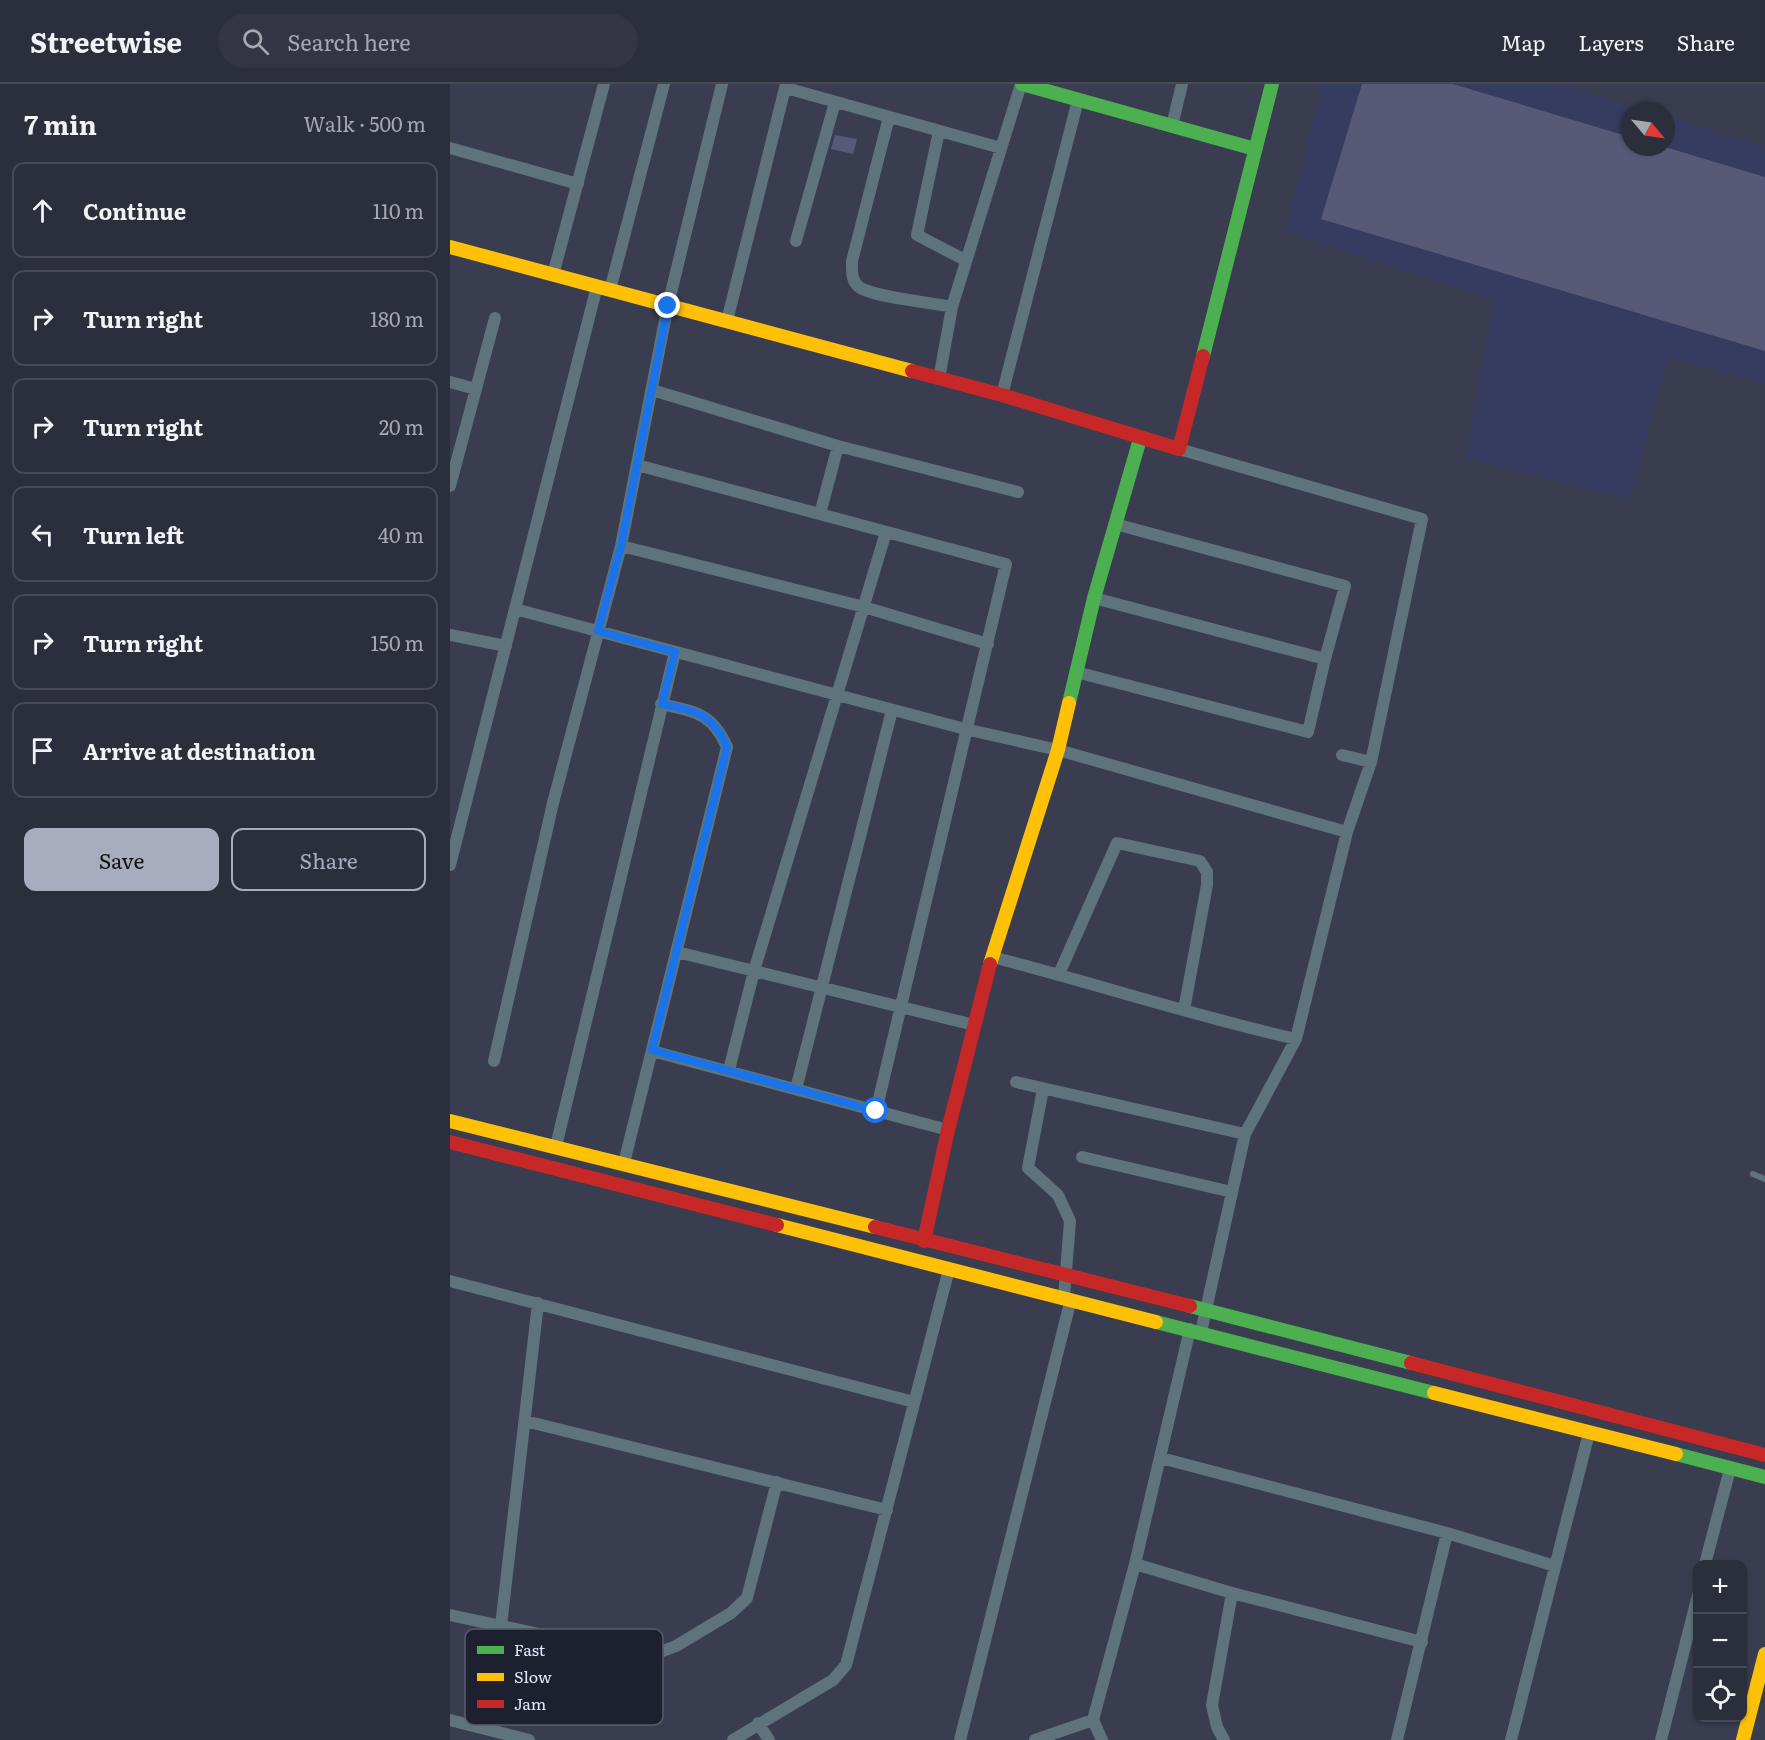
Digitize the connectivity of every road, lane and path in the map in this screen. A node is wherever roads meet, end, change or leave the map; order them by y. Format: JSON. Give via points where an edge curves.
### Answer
{"nodes":[{"id":1,"x":604,"y":84,"type":"edge"},
{"id":2,"x":664,"y":84,"type":"edge"},
{"id":3,"x":722,"y":84,"type":"edge"},
{"id":4,"x":1022,"y":84,"type":"edge"},
{"id":5,"x":1182,"y":84,"type":"edge"},
{"id":6,"x":1272,"y":84,"type":"edge"},
{"id":7,"x":786,"y":86,"type":"edge"},
{"id":8,"x":1078,"y":100,"type":"junction"},
{"id":9,"x":835,"y":102,"type":"junction"},
{"id":10,"x":889,"y":117,"type":"junction"},
{"id":11,"x":1172,"y":126,"type":"junction"},
{"id":12,"x":939,"y":130,"type":"junction"},
{"id":13,"x":450,"y":147,"type":"edge"},
{"id":14,"x":1001,"y":148,"type":"junction"},
{"id":15,"x":1255,"y":149,"type":"junction"},
{"id":16,"x":578,"y":184,"type":"junction"},
{"id":17,"x":796,"y":241,"type":"dead end"},
{"id":18,"x":450,"y":247,"type":"edge"},
{"id":19,"x":965,"y":260,"type":"junction"},
{"id":20,"x":553,"y":275,"type":"junction"},
{"id":21,"x":603,"y":288,"type":"junction"},
{"id":22,"x":668,"y":306,"type":"junction"},
{"id":23,"x":952,"y":307,"type":"junction"},
{"id":24,"x":495,"y":318,"type":"dead end"},
{"id":25,"x":727,"y":321,"type":"junction"},
{"id":26,"x":939,"y":379,"type":"junction"},
{"id":27,"x":450,"y":382,"type":"edge"},
{"id":28,"x":476,"y":389,"type":"junction"},
{"id":29,"x":652,"y":390,"type":"junction"},
{"id":30,"x":1002,"y":396,"type":"junction"},
{"id":31,"x":1140,"y":439,"type":"junction"},
{"id":32,"x":838,"y":446,"type":"junction"},
{"id":33,"x":1179,"y":449,"type":"junction"},
{"id":34,"x":453,"y":464,"type":"edge"},
{"id":35,"x":637,"y":465,"type":"junction"},
{"id":36,"x":450,"y":486,"type":"edge"},
{"id":37,"x":1018,"y":492,"type":"dead end"},
{"id":38,"x":820,"y":514,"type":"junction"},
{"id":39,"x":1116,"y":524,"type":"junction"},
{"id":40,"x":886,"y":532,"type":"junction"},
{"id":41,"x":621,"y":546,"type":"junction"},
{"id":42,"x":1094,"y":598,"type":"junction"},
{"id":43,"x":864,"y":607,"type":"junction"},
{"id":44,"x":515,"y":609,"type":"junction"},
{"id":45,"x":598,"y":631,"type":"junction"},
{"id":46,"x":450,"y":635,"type":"edge"},
{"id":47,"x":988,"y":644,"type":"junction"},
{"id":48,"x":506,"y":646,"type":"junction"},
{"id":49,"x":675,"y":652,"type":"junction"},
{"id":50,"x":1325,"y":659,"type":"junction"},
{"id":51,"x":1076,"y":672,"type":"junction"},
{"id":52,"x":836,"y":696,"type":"junction"},
{"id":53,"x":662,"y":704,"type":"junction"},
{"id":54,"x":892,"y":710,"type":"junction"},
{"id":55,"x":965,"y":729,"type":"junction"},
{"id":56,"x":1058,"y":750,"type":"junction"},
{"id":57,"x":1342,"y":755,"type":"dead end"},
{"id":58,"x":1371,"y":762,"type":"junction"},
{"id":59,"x":1347,"y":832,"type":"junction"},
{"id":60,"x":453,"y":845,"type":"edge"},
{"id":61,"x":450,"y":865,"type":"edge"},
{"id":62,"x":677,"y":952,"type":"junction"},
{"id":63,"x":992,"y":957,"type":"junction"},
{"id":64,"x":754,"y":971,"type":"junction"},
{"id":65,"x":1059,"y":974,"type":"junction"},
{"id":66,"x":823,"y":988,"type":"junction"},
{"id":67,"x":899,"y":1007,"type":"junction"},
{"id":68,"x":1184,"y":1010,"type":"junction"},
{"id":69,"x":974,"y":1025,"type":"junction"},
{"id":70,"x":1296,"y":1039,"type":"junction"},
{"id":71,"x":652,"y":1050,"type":"junction"},
{"id":72,"x":494,"y":1061,"type":"dead end"},
{"id":73,"x":729,"y":1070,"type":"junction"},
{"id":74,"x":1016,"y":1082,"type":"dead end"},
{"id":75,"x":796,"y":1089,"type":"junction"},
{"id":76,"x":1043,"y":1089,"type":"junction"},
{"id":77,"x":876,"y":1111,"type":"junction"},
{"id":78,"x":450,"y":1121,"type":"edge"},
{"id":79,"x":948,"y":1130,"type":"junction"},
{"id":80,"x":1245,"y":1134,"type":"junction"},
{"id":81,"x":450,"y":1143,"type":"edge"},
{"id":82,"x":556,"y":1146,"type":"junction"},
{"id":83,"x":1082,"y":1157,"type":"dead end"},
{"id":84,"x":624,"y":1163,"type":"junction"},
{"id":85,"x":1753,"y":1174,"type":"dead end"},
{"id":86,"x":1765,"y":1179,"type":"edge"},
{"id":87,"x":1232,"y":1192,"type":"junction"},
{"id":88,"x":924,"y":1241,"type":"junction"},
{"id":89,"x":949,"y":1269,"type":"junction"},
{"id":90,"x":1068,"y":1275,"type":"junction"},
{"id":91,"x":450,"y":1281,"type":"edge"},
{"id":92,"x":1068,"y":1298,"type":"junction"},
{"id":93,"x":538,"y":1303,"type":"junction"},
{"id":94,"x":1206,"y":1310,"type":"junction"},
{"id":95,"x":1196,"y":1330,"type":"junction"},
{"id":96,"x":1283,"y":1331,"type":"junction"},
{"id":97,"x":1278,"y":1352,"type":"junction"},
{"id":98,"x":914,"y":1402,"type":"junction"},
{"id":99,"x":525,"y":1420,"type":"junction"},
{"id":100,"x":1589,"y":1433,"type":"junction"},
{"id":101,"x":1765,"y":1455,"type":"edge"},
{"id":102,"x":1161,"y":1458,"type":"junction"},
{"id":103,"x":1730,"y":1469,"type":"junction"},
{"id":104,"x":1765,"y":1477,"type":"edge"},
{"id":105,"x":777,"y":1482,"type":"junction"},
{"id":106,"x":887,"y":1509,"type":"junction"},
{"id":107,"x":1447,"y":1533,"type":"junction"},
{"id":108,"x":1706,"y":1560,"type":"edge"},
{"id":109,"x":1135,"y":1564,"type":"junction"},
{"id":110,"x":1555,"y":1566,"type":"junction"},
{"id":111,"x":1232,"y":1593,"type":"junction"},
{"id":112,"x":1693,"y":1614,"type":"edge"},
{"id":113,"x":450,"y":1615,"type":"edge"},
{"id":114,"x":501,"y":1626,"type":"junction"},
{"id":115,"x":515,"y":1629,"type":"edge"},
{"id":116,"x":1422,"y":1642,"type":"junction"},
{"id":117,"x":663,"y":1651,"type":"edge"},
{"id":118,"x":1765,"y":1654,"type":"edge"},
{"id":119,"x":450,"y":1720,"type":"edge"},
{"id":120,"x":1093,"y":1720,"type":"junction"},
{"id":121,"x":758,"y":1723,"type":"junction"},
{"id":122,"x":465,"y":1724,"type":"edge"},
{"id":123,"x":470,"y":1725,"type":"edge"},
{"id":124,"x":528,"y":1740,"type":"edge"},
{"id":125,"x":733,"y":1740,"type":"edge"},
{"id":126,"x":769,"y":1740,"type":"edge"},
{"id":127,"x":960,"y":1740,"type":"edge"},
{"id":128,"x":1035,"y":1740,"type":"edge"},
{"id":129,"x":1102,"y":1740,"type":"edge"},
{"id":130,"x":1224,"y":1740,"type":"edge"},
{"id":131,"x":1397,"y":1740,"type":"edge"},
{"id":132,"x":1511,"y":1740,"type":"edge"},
{"id":133,"x":1661,"y":1740,"type":"edge"},
{"id":134,"x":1743,"y":1740,"type":"edge"}],
"edges":[{"from":1,"to":16,"type":"street"},
{"from":2,"to":21,"type":"street"},
{"from":3,"to":22,"type":"street"},
{"from":4,"to":8,"type":"main road"},
{"from":4,"to":14,"type":"street"},
{"from":5,"to":11,"type":"street"},
{"from":6,"to":15,"type":"main road"},
{"from":7,"to":9,"type":"street"},
{"from":7,"to":25,"type":"street"},
{"from":8,"to":11,"type":"main road"},
{"from":8,"to":30,"type":"street"},
{"from":9,"to":10,"type":"street"},
{"from":9,"to":17,"type":"street"},
{"from":10,"to":12,"type":"street"},
{"from":10,"to":23,"type":"street","via":[[852,261],[852,276],[858,287],[874,293]]},
{"from":11,"to":15,"type":"main road"},
{"from":12,"to":14,"type":"street"},
{"from":12,"to":19,"type":"street","via":[[916,236]]},
{"from":13,"to":16,"type":"street"},
{"from":14,"to":19,"type":"street"},
{"from":15,"to":33,"type":"main road"},
{"from":16,"to":20,"type":"street"},
{"from":18,"to":20,"type":"main road"},
{"from":19,"to":23,"type":"street"},
{"from":20,"to":21,"type":"main road"},
{"from":21,"to":22,"type":"main road"},
{"from":21,"to":44,"type":"street"},
{"from":22,"to":25,"type":"main road"},
{"from":22,"to":29,"type":"street"},
{"from":23,"to":26,"type":"street"},
{"from":24,"to":28,"type":"street"},
{"from":25,"to":26,"type":"main road"},
{"from":26,"to":30,"type":"main road"},
{"from":27,"to":28,"type":"street"},
{"from":28,"to":34,"type":"street"},
{"from":29,"to":32,"type":"street"},
{"from":29,"to":35,"type":"street"},
{"from":30,"to":31,"type":"main road"},
{"from":31,"to":33,"type":"main road"},
{"from":31,"to":39,"type":"main road"},
{"from":32,"to":37,"type":"street"},
{"from":32,"to":38,"type":"street"},
{"from":33,"to":58,"type":"street","via":[[1422,519]]},
{"from":34,"to":36,"type":"street"},
{"from":35,"to":38,"type":"street"},
{"from":35,"to":41,"type":"street"},
{"from":38,"to":40,"type":"street"},
{"from":39,"to":42,"type":"main road"},
{"from":39,"to":50,"type":"street","via":[[1345,586]]},
{"from":40,"to":43,"type":"street"},
{"from":40,"to":47,"type":"street","via":[[1006,564]]},
{"from":41,"to":43,"type":"street"},
{"from":41,"to":45,"type":"street"},
{"from":42,"to":50,"type":"street"},
{"from":42,"to":51,"type":"main road"},
{"from":43,"to":47,"type":"street"},
{"from":43,"to":52,"type":"street"},
{"from":44,"to":45,"type":"street"},
{"from":44,"to":48,"type":"street"},
{"from":45,"to":49,"type":"street"},
{"from":45,"to":72,"type":"street","via":[[553,802]]},
{"from":46,"to":48,"type":"street"},
{"from":47,"to":55,"type":"street"},
{"from":48,"to":60,"type":"street"},
{"from":49,"to":52,"type":"street"},
{"from":49,"to":53,"type":"street"},
{"from":50,"to":51,"type":"street","via":[[1308,732]]},
{"from":51,"to":56,"type":"main road"},
{"from":52,"to":54,"type":"street"},
{"from":52,"to":64,"type":"street"},
{"from":53,"to":62,"type":"street","via":[[712,721],[727,747]]},
{"from":53,"to":82,"type":"street"},
{"from":54,"to":55,"type":"street"},
{"from":54,"to":66,"type":"street"},
{"from":55,"to":56,"type":"street"},
{"from":55,"to":67,"type":"street"},
{"from":56,"to":59,"type":"street"},
{"from":56,"to":63,"type":"main road"},
{"from":57,"to":58,"type":"street"},
{"from":58,"to":59,"type":"street"},
{"from":59,"to":70,"type":"street"},
{"from":60,"to":61,"type":"street"},
{"from":62,"to":64,"type":"street"},
{"from":62,"to":71,"type":"street"},
{"from":63,"to":65,"type":"street"},
{"from":63,"to":69,"type":"main road"},
{"from":64,"to":66,"type":"street"},
{"from":64,"to":73,"type":"street"},
{"from":65,"to":68,"type":"street"},
{"from":65,"to":68,"type":"street","via":[[1118,843],[1200,861],[1207,872],[1207,885]]},
{"from":66,"to":67,"type":"street"},
{"from":66,"to":75,"type":"street"},
{"from":67,"to":69,"type":"street"},
{"from":67,"to":77,"type":"street"},
{"from":68,"to":70,"type":"street"},
{"from":69,"to":79,"type":"main road"},
{"from":70,"to":80,"type":"street"},
{"from":71,"to":73,"type":"street"},
{"from":71,"to":84,"type":"street"},
{"from":73,"to":75,"type":"street"},
{"from":74,"to":76,"type":"street"},
{"from":75,"to":77,"type":"street"},
{"from":76,"to":80,"type":"street"},
{"from":76,"to":90,"type":"street","via":[[1028,1168],[1063,1203],[1071,1231]]},
{"from":77,"to":79,"type":"street"},
{"from":78,"to":82,"type":"main road"},
{"from":79,"to":88,"type":"main road"},
{"from":80,"to":87,"type":"street"},
{"from":81,"to":89,"type":"main road"},
{"from":82,"to":84,"type":"main road"},
{"from":83,"to":87,"type":"street"},
{"from":84,"to":88,"type":"main road"},
{"from":85,"to":86,"type":"lane"},
{"from":87,"to":94,"type":"street"},
{"from":88,"to":90,"type":"main road"},
{"from":89,"to":92,"type":"main road"},
{"from":89,"to":98,"type":"street"},
{"from":90,"to":92,"type":"street"},
{"from":90,"to":94,"type":"main road"},
{"from":91,"to":93,"type":"street"},
{"from":92,"to":95,"type":"main road"},
{"from":92,"to":127,"type":"street"},
{"from":93,"to":98,"type":"street"},
{"from":93,"to":99,"type":"street"},
{"from":94,"to":95,"type":"street"},
{"from":94,"to":96,"type":"main road"},
{"from":95,"to":97,"type":"main road"},
{"from":95,"to":102,"type":"street"},
{"from":96,"to":97,"type":"main road"},
{"from":96,"to":101,"type":"main road"},
{"from":97,"to":100,"type":"main road"},
{"from":98,"to":106,"type":"street"},
{"from":99,"to":105,"type":"street"},
{"from":99,"to":114,"type":"street"},
{"from":100,"to":103,"type":"main road"},
{"from":100,"to":110,"type":"street"},
{"from":102,"to":107,"type":"street"},
{"from":102,"to":109,"type":"street"},
{"from":103,"to":104,"type":"main road"},
{"from":103,"to":108,"type":"street"},
{"from":105,"to":106,"type":"street"},
{"from":105,"to":117,"type":"street","via":[[747,1598],[731,1613]]},
{"from":106,"to":121,"type":"street","via":[[846,1665],[834,1680]]},
{"from":107,"to":110,"type":"street"},
{"from":107,"to":116,"type":"street"},
{"from":109,"to":111,"type":"street"},
{"from":109,"to":120,"type":"street"},
{"from":110,"to":132,"type":"street"},
{"from":111,"to":116,"type":"street"},
{"from":111,"to":130,"type":"street","via":[[1212,1705]]},
{"from":112,"to":133,"type":"street"},
{"from":113,"to":114,"type":"street"},
{"from":114,"to":115,"type":"street"},
{"from":116,"to":131,"type":"street"},
{"from":118,"to":134,"type":"main road"},
{"from":119,"to":122,"type":"street"},
{"from":120,"to":128,"type":"street"},
{"from":120,"to":129,"type":"street"},
{"from":121,"to":125,"type":"street"},
{"from":121,"to":126,"type":"street"},
{"from":123,"to":124,"type":"street"}]}
